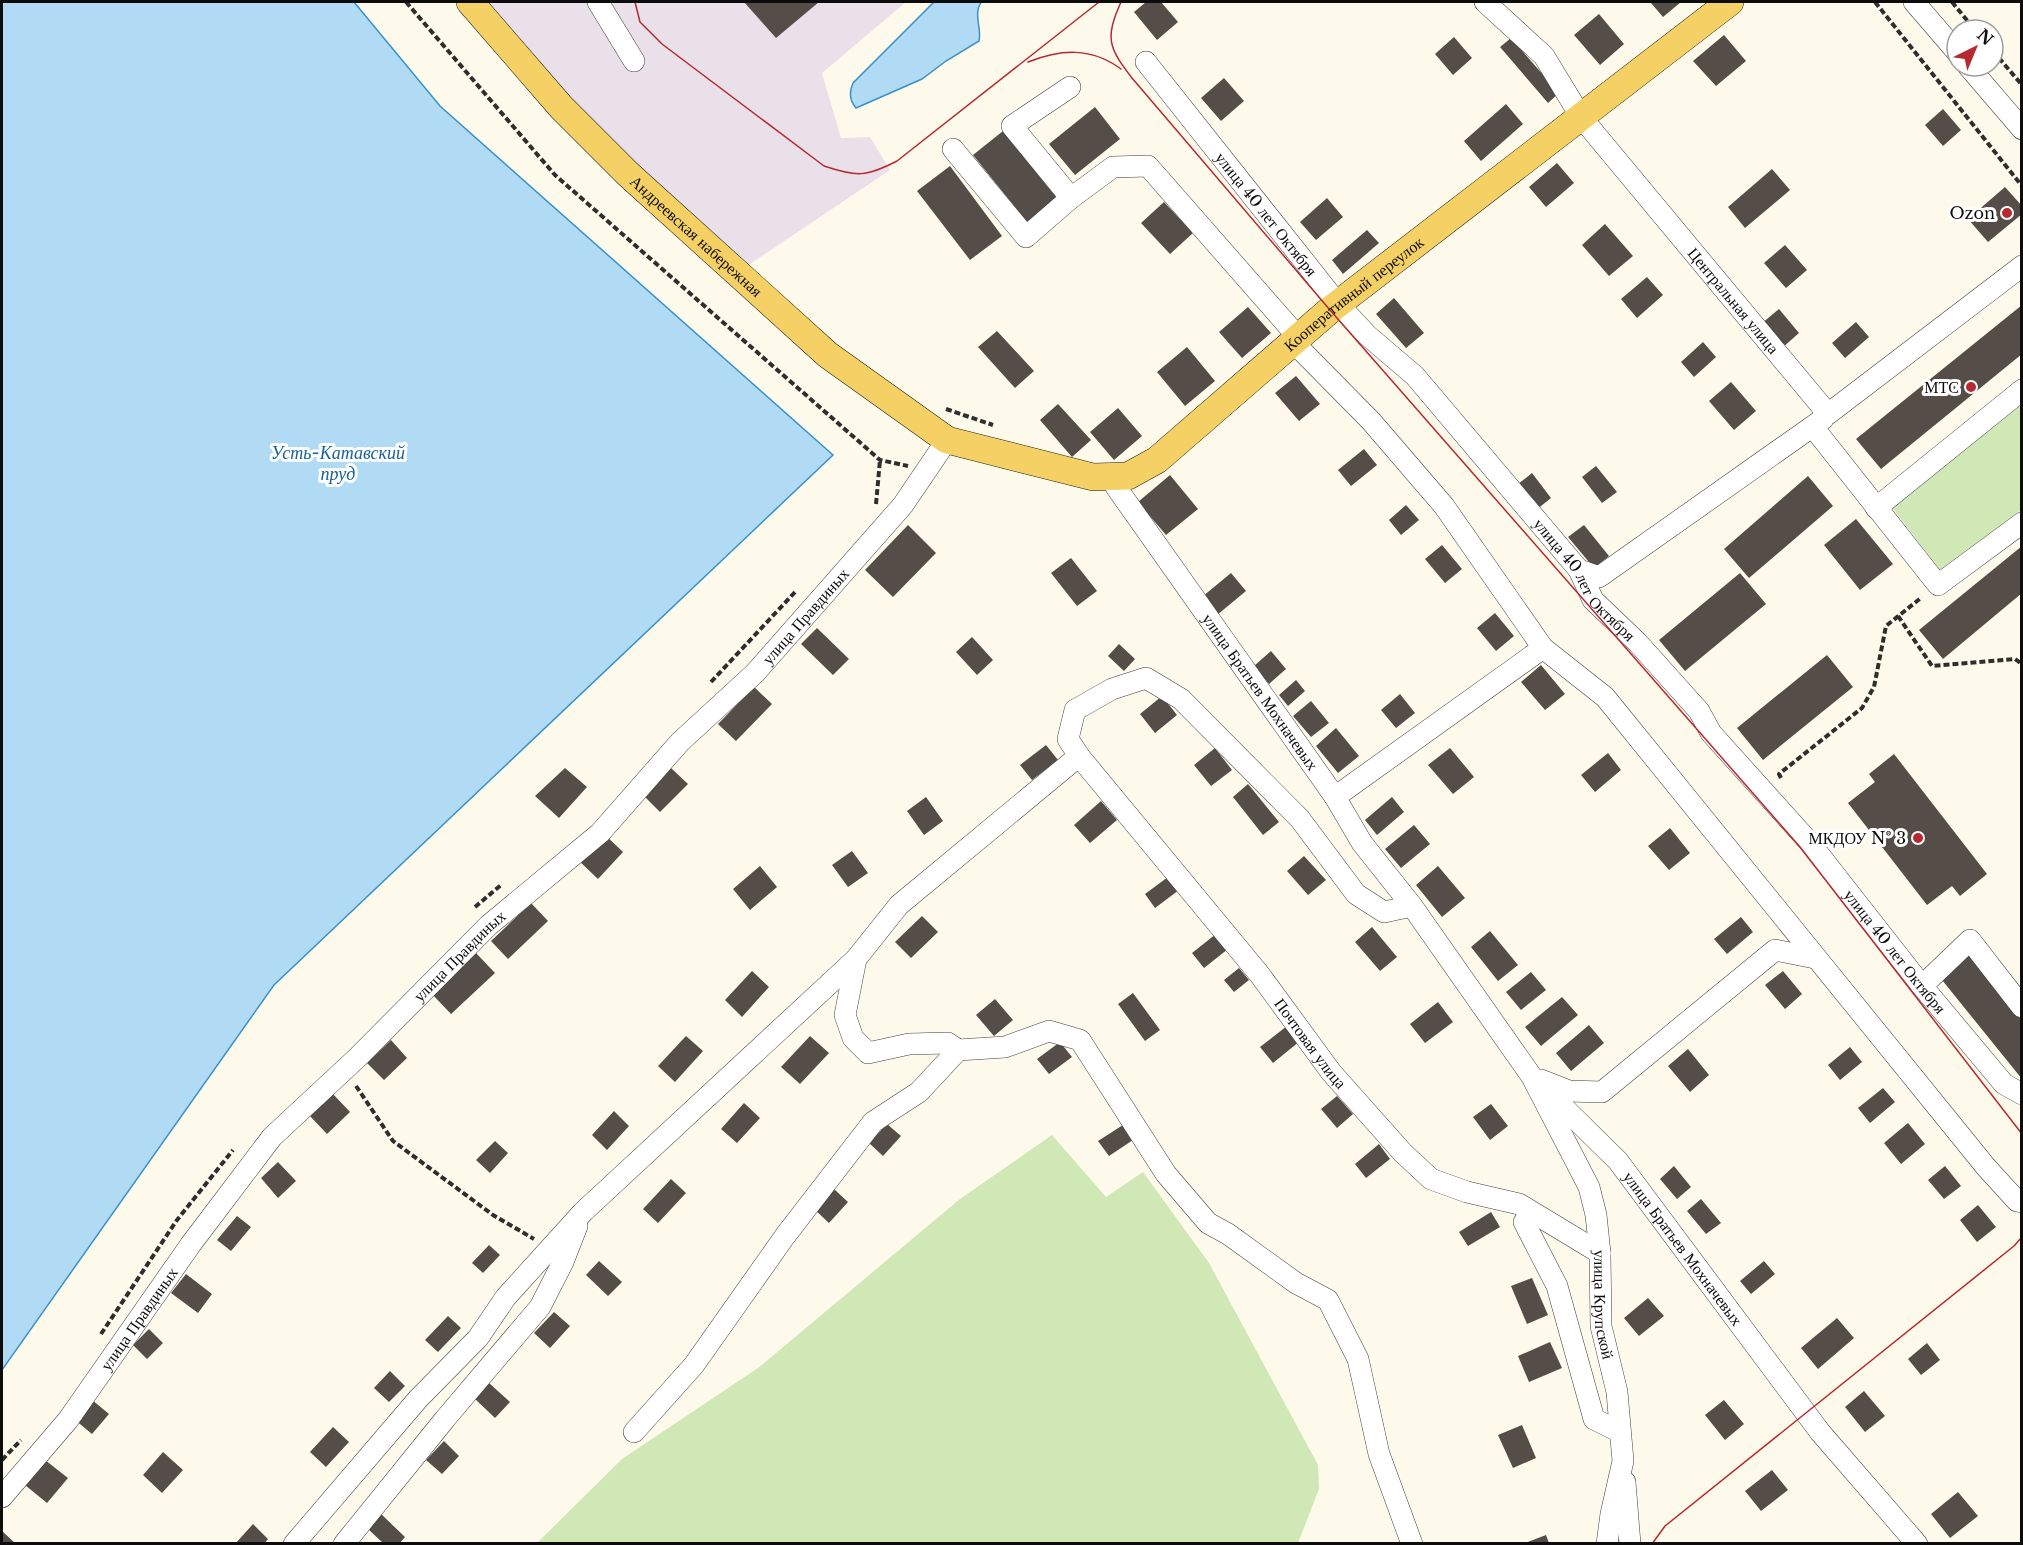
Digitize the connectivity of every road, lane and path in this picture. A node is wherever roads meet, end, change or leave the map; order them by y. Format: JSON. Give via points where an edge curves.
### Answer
{"nodes":[{"id":1,"x":470,"y":2,"type":"edge"},
{"id":2,"x":598,"y":2,"type":"edge"},
{"id":3,"x":1485,"y":2,"type":"edge"},
{"id":4,"x":1730,"y":2,"type":"edge"},
{"id":5,"x":1875,"y":2,"type":"edge"},
{"id":6,"x":1914,"y":2,"type":"edge"},
{"id":7,"x":1952,"y":2,"type":"edge"},
{"id":8,"x":1965,"y":18,"type":"edge"},
{"id":9,"x":1945,"y":38,"type":"edge"},
{"id":10,"x":634,"y":61,"type":"dead end"},
{"id":11,"x":1146,"y":62,"type":"dead end"},
{"id":12,"x":2005,"y":65,"type":"edge"},
{"id":13,"x":1978,"y":78,"type":"edge"},
{"id":14,"x":2022,"y":85,"type":"edge"},
{"id":15,"x":1070,"y":87,"type":"dead end"},
{"id":16,"x":1581,"y":117,"type":"junction"},
{"id":17,"x":2022,"y":129,"type":"edge"},
{"id":18,"x":953,"y":149,"type":"dead end"},
{"id":19,"x":2022,"y":186,"type":"edge"},
{"id":20,"x":1071,"y":198,"type":"junction"},
{"id":21,"x":2022,"y":266,"type":"edge"},
{"id":22,"x":1338,"y":304,"type":"junction"},
{"id":23,"x":1294,"y":341,"type":"junction"},
{"id":24,"x":2022,"y":390,"type":"edge"},
{"id":25,"x":940,"y":407,"type":"dead end"},
{"id":26,"x":1821,"y":421,"type":"junction"},
{"id":27,"x":995,"y":426,"type":"dead end"},
{"id":28,"x":947,"y":440,"type":"junction"},
{"id":29,"x":1113,"y":476,"type":"junction"},
{"id":30,"x":1876,"y":508,"type":"junction"},
{"id":31,"x":2022,"y":523,"type":"edge"},
{"id":32,"x":1579,"y":570,"type":"junction"},
{"id":33,"x":1938,"y":585,"type":"junction"},
{"id":34,"x":1898,"y":616,"type":"junction"},
{"id":35,"x":1543,"y":648,"type":"junction"},
{"id":36,"x":2022,"y":664,"type":"edge"},
{"id":37,"x":1079,"y":756,"type":"junction"},
{"id":38,"x":1779,"y":774,"type":"dead end"},
{"id":39,"x":1335,"y":797,"type":"junction"},
{"id":40,"x":1412,"y":906,"type":"junction"},
{"id":41,"x":1815,"y":958,"type":"junction"},
{"id":42,"x":856,"y":959,"type":"junction"},
{"id":43,"x":1922,"y":986,"type":"junction"},
{"id":44,"x":2022,"y":1007,"type":"edge"},
{"id":45,"x":958,"y":1050,"type":"junction"},
{"id":46,"x":357,"y":1058,"type":"junction"},
{"id":47,"x":1532,"y":1077,"type":"junction"},
{"id":48,"x":2022,"y":1094,"type":"edge"},
{"id":49,"x":2022,"y":1202,"type":"edge"},
{"id":50,"x":583,"y":1212,"type":"junction"},
{"id":51,"x":1524,"y":1222,"type":"dead end"},
{"id":52,"x":550,"y":1249,"type":"junction"},
{"id":53,"x":1600,"y":1253,"type":"junction"},
{"id":54,"x":634,"y":1432,"type":"dead end"},
{"id":55,"x":1620,"y":1432,"type":"junction"},
{"id":56,"x":1623,"y":1461,"type":"junction"},
{"id":57,"x":2,"y":1497,"type":"edge"},
{"id":58,"x":1913,"y":1541,"type":"edge"},
{"id":59,"x":294,"y":1544,"type":"edge"},
{"id":60,"x":344,"y":1544,"type":"edge"},
{"id":61,"x":1412,"y":1544,"type":"edge"},
{"id":62,"x":1607,"y":1544,"type":"edge"},
{"id":63,"x":1630,"y":1544,"type":"edge"}],
"edges":[{"from":1,"to":28,"type":"main road","name":"Андреевская набережная","via":[[561,106],[628,174],[828,355]]},
{"from":2,"to":10,"type":"street"},
{"from":3,"to":16,"type":"street","name":"Центральная улица","via":[[1544,56]]},
{"from":4,"to":16,"type":"main road","name":"Кооперативный переулок"},
{"from":5,"to":19,"type":"path"},
{"from":6,"to":9,"type":"street"},
{"from":7,"to":8,"type":"path"},
{"from":11,"to":22,"type":"street","name":"улица 40 лет Октября"},
{"from":12,"to":14,"type":"path"},
{"from":13,"to":17,"type":"street"},
{"from":15,"to":20,"type":"street","via":[[1012,126]]},
{"from":16,"to":22,"type":"main road","name":"Кооперативный переулок"},
{"from":16,"to":26,"type":"street","name":"Центральная улица"},
{"from":18,"to":20,"type":"street","via":[[1026,237]]},
{"from":20,"to":23,"type":"street","via":[[1113,167],[1148,166]]},
{"from":21,"to":26,"type":"street"},
{"from":22,"to":23,"type":"main road","name":"Кооперативный переулок"},
{"from":22,"to":32,"type":"street","name":"улица 40 лет Октября","via":[[1415,376]]},
{"from":23,"to":29,"type":"main road","name":"Кооперативный переулок","via":[[1157,460],[1128,476]]},
{"from":23,"to":35,"type":"street","via":[[1371,421],[1444,506]]},
{"from":24,"to":30,"type":"street"},
{"from":25,"to":27,"type":"path"},
{"from":26,"to":30,"type":"street","name":"Центральная улица"},
{"from":26,"to":32,"type":"street","via":[[1599,577]]},
{"from":28,"to":29,"type":"main road","name":"Кооперативный переулок","via":[[1093,477]]},
{"from":28,"to":46,"type":"street","name":"улица Правдиных","via":[[903,505],[755,674],[680,742],[600,833],[489,925]]},
{"from":29,"to":39,"type":"street","name":"улица Братьев Мохначевых","via":[[1116,487]]},
{"from":30,"to":33,"type":"street","name":"Центральная улица"},
{"from":31,"to":33,"type":"street"},
{"from":32,"to":43,"type":"street","name":"улица 40 лет Октября","via":[[1593,600],[1699,711],[1711,733],[1810,843]]},
{"from":33,"to":34,"type":"path"},
{"from":34,"to":36,"type":"path","via":[[1932,666],[2015,659]]},
{"from":34,"to":38,"type":"path","via":[[1886,626],[1874,687],[1862,708]]},
{"from":35,"to":39,"type":"street"},
{"from":35,"to":41,"type":"street","via":[[1605,698]]},
{"from":37,"to":40,"type":"street","via":[[1068,739],[1075,710],[1112,689],[1146,678],[1181,699],[1300,819],[1356,894],[1384,912]]},
{"from":37,"to":42,"type":"street","via":[[899,905]]},
{"from":37,"to":53,"type":"street","name":"Почтовая улица","via":[[1260,975],[1331,1072],[1402,1153],[1431,1179],[1519,1204]]},
{"from":39,"to":40,"type":"street","name":"улица Братьев Мохначевых","via":[[1362,843]]},
{"from":40,"to":47,"type":"street","name":"улица Братьев Мохначевых"},
{"from":41,"to":47,"type":"street","via":[[1775,950],[1602,1092],[1569,1091]]},
{"from":41,"to":49,"type":"street","via":[[1986,1167]]},
{"from":42,"to":45,"type":"street","via":[[845,1015],[853,1038],[868,1053],[909,1044],[948,1043]]},
{"from":42,"to":50,"type":"street"},
{"from":43,"to":44,"type":"street","via":[[1970,940]]},
{"from":43,"to":48,"type":"street","name":"улица 40 лет Октября","via":[[2004,1084]]},
{"from":45,"to":54,"type":"street","via":[[920,1092],[873,1122],[785,1236],[694,1365]]},
{"from":45,"to":61,"type":"street","via":[[1005,1047],[1049,1031],[1080,1040],[1166,1173],[1208,1223],[1328,1300],[1358,1359],[1379,1454]]},
{"from":46,"to":52,"type":"path","via":[[356,1088],[393,1141],[493,1215]]},
{"from":46,"to":57,"type":"street","name":"улица Правдиных","via":[[272,1137],[190,1244],[68,1420]]},
{"from":47,"to":53,"type":"street","name":"улица Крупской","via":[[1589,1187]]},
{"from":47,"to":58,"type":"street","name":"улица Братьев Мохначевых","via":[[1618,1161],[1820,1432]]},
{"from":50,"to":52,"type":"street"},
{"from":50,"to":60,"type":"street","via":[[540,1308]]},
{"from":51,"to":55,"type":"street","via":[[1557,1286],[1594,1419]]},
{"from":52,"to":59,"type":"street","via":[[507,1297],[478,1338],[418,1399]]},
{"from":53,"to":55,"type":"street","name":"улица Крупской","via":[[1601,1326],[1617,1392]]},
{"from":55,"to":56,"type":"street","name":"улица Крупской"},
{"from":56,"to":62,"type":"street","name":"улица Крупской"},
{"from":56,"to":63,"type":"street"}]}
